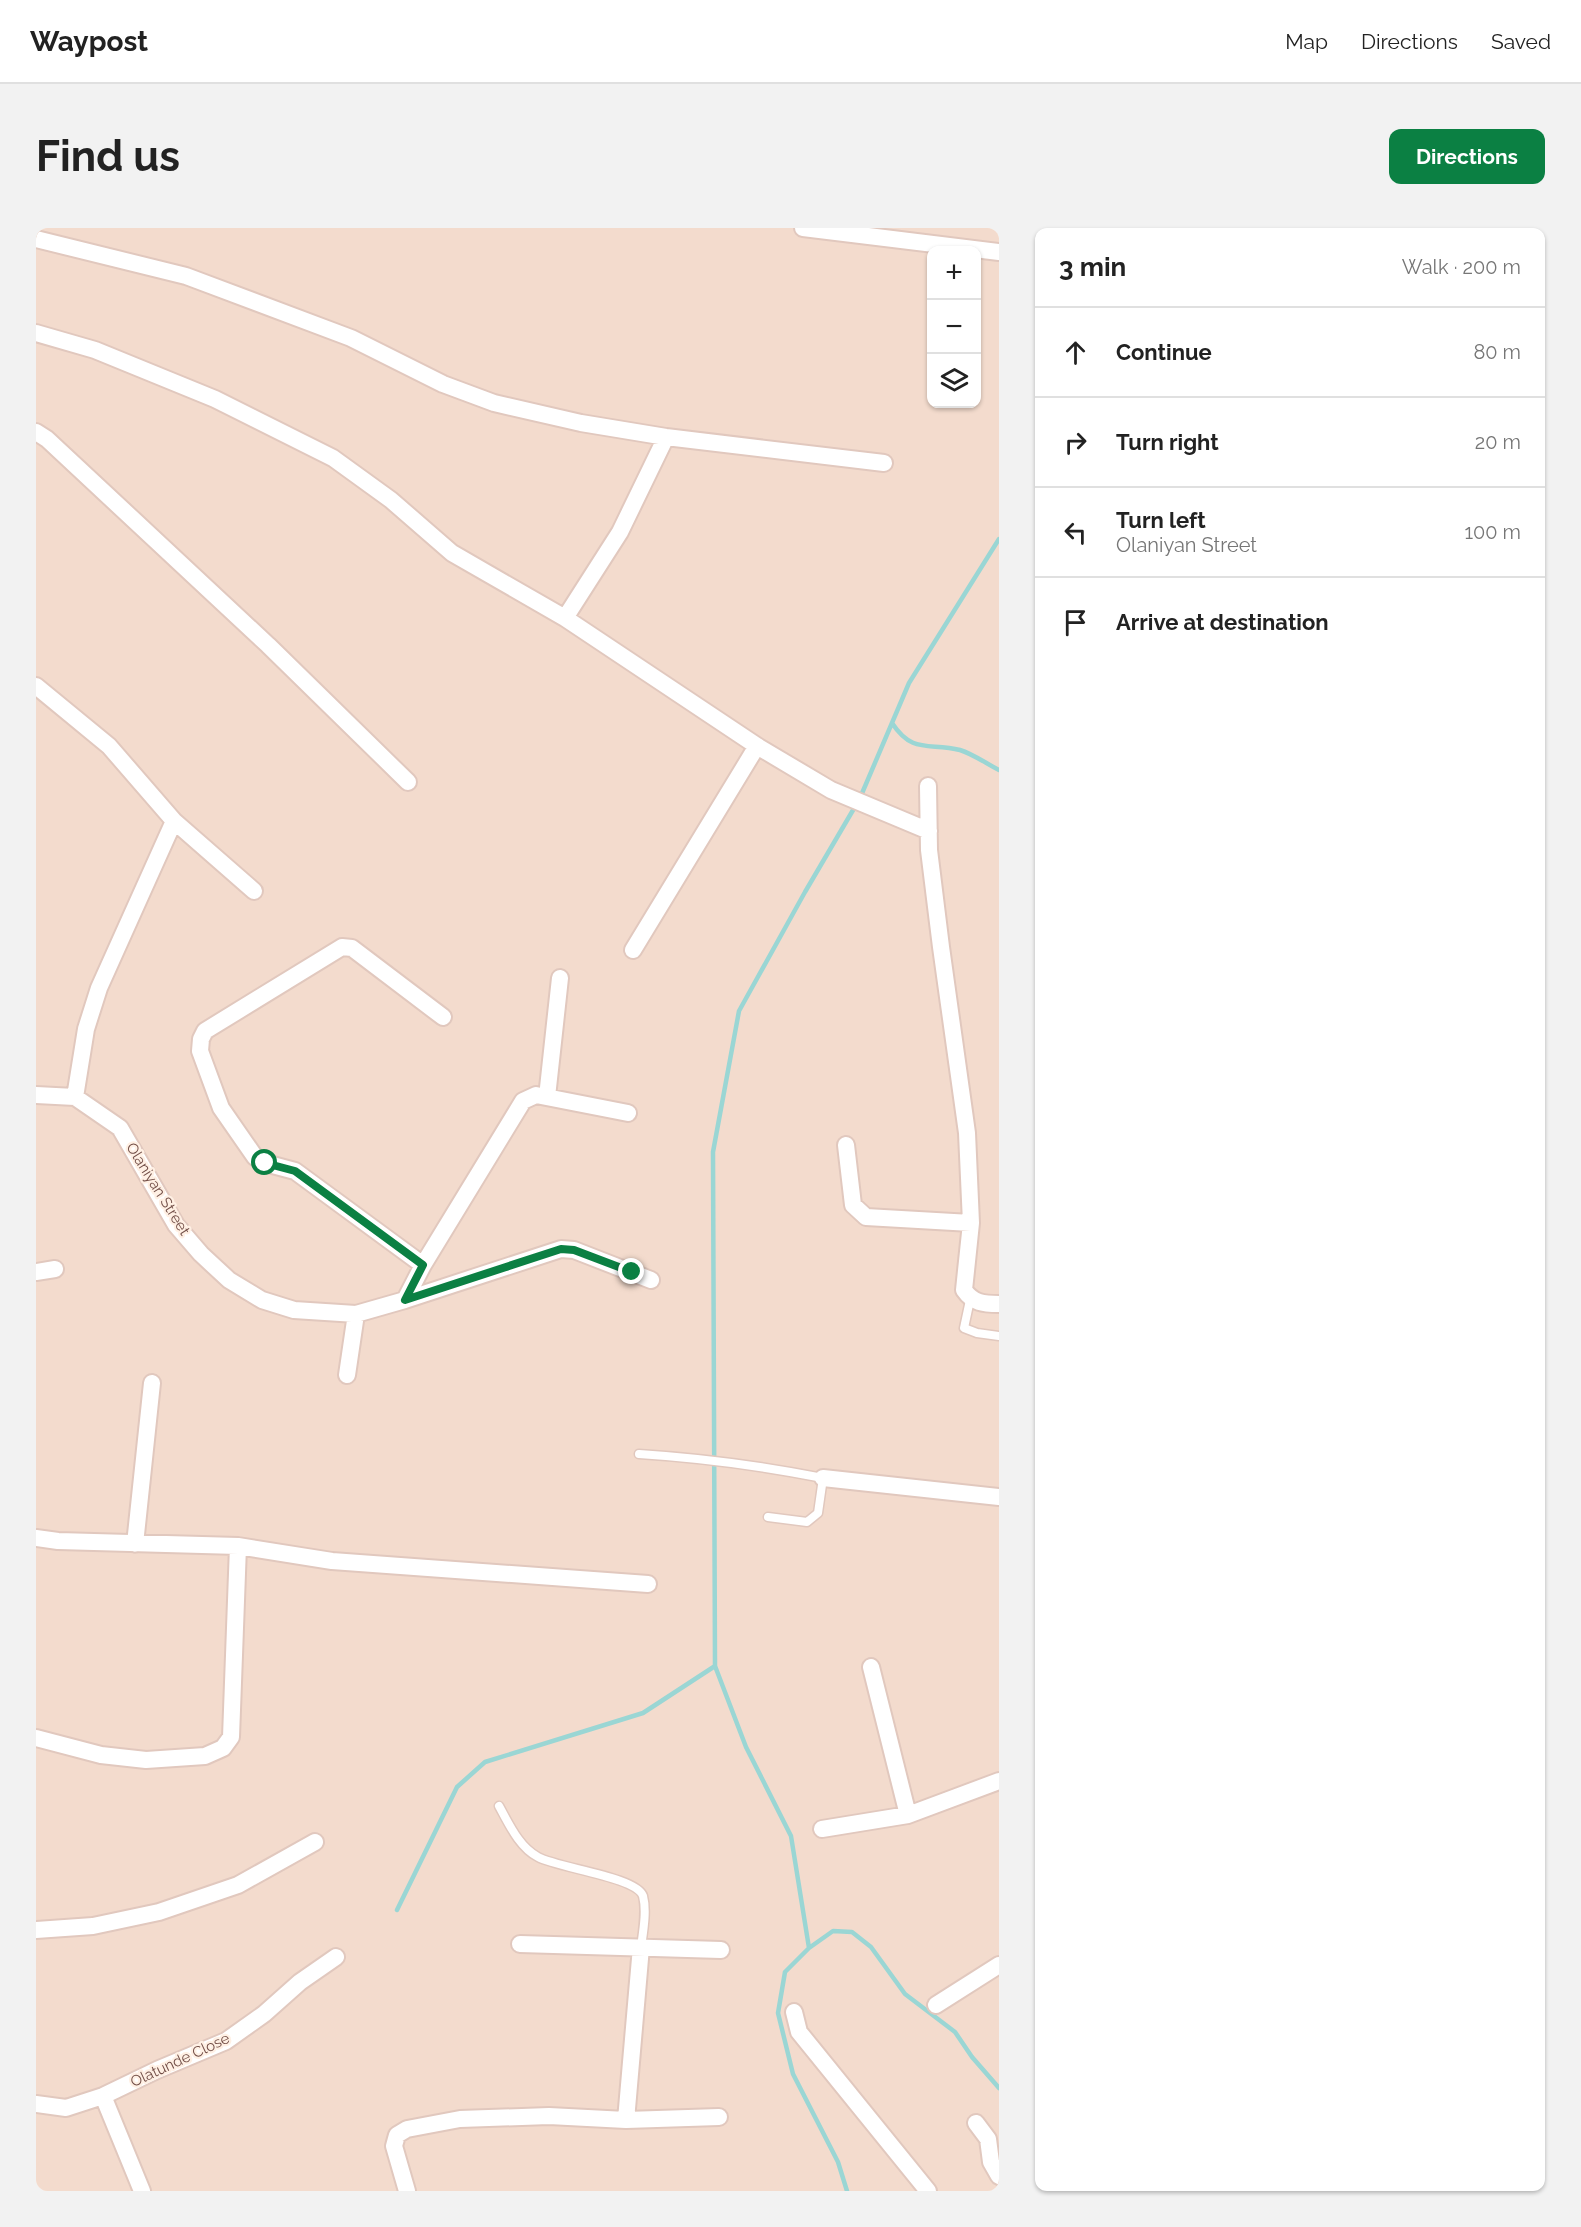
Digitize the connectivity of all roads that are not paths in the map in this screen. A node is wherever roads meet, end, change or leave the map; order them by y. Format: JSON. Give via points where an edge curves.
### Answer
{"nodes":[{"id":1,"x":803,"y":228,"type":"edge"},
{"id":2,"x":36,"y":239,"type":"edge"},
{"id":3,"x":999,"y":252,"type":"edge"},
{"id":4,"x":36,"y":333,"type":"edge"},
{"id":5,"x":36,"y":432,"type":"edge"},
{"id":6,"x":666,"y":437,"type":"junction"},
{"id":7,"x":884,"y":463,"type":"dead end"},
{"id":8,"x":565,"y":618,"type":"junction"},
{"id":9,"x":36,"y":686,"type":"edge"},
{"id":10,"x":757,"y":746,"type":"junction"},
{"id":11,"x":408,"y":782,"type":"dead end"},
{"id":12,"x":928,"y":786,"type":"dead end"},
{"id":13,"x":174,"y":821,"type":"junction"},
{"id":14,"x":929,"y":831,"type":"junction"},
{"id":15,"x":254,"y":891,"type":"dead end"},
{"id":16,"x":633,"y":950,"type":"dead end"},
{"id":17,"x":560,"y":978,"type":"dead end"},
{"id":18,"x":443,"y":1017,"type":"dead end"},
{"id":19,"x":36,"y":1095,"type":"edge"},
{"id":20,"x":75,"y":1097,"type":"junction"},
{"id":21,"x":547,"y":1097,"type":"junction"},
{"id":22,"x":628,"y":1113,"type":"dead end"},
{"id":23,"x":846,"y":1145,"type":"dead end"},
{"id":24,"x":971,"y":1223,"type":"junction"},
{"id":25,"x":423,"y":1265,"type":"junction"},
{"id":26,"x":55,"y":1269,"type":"dead end"},
{"id":27,"x":36,"y":1272,"type":"edge"},
{"id":28,"x":651,"y":1280,"type":"dead end"},
{"id":29,"x":970,"y":1299,"type":"junction"},
{"id":30,"x":405,"y":1300,"type":"junction"},
{"id":31,"x":999,"y":1304,"type":"edge"},
{"id":32,"x":356,"y":1314,"type":"junction"},
{"id":33,"x":999,"y":1336,"type":"edge"},
{"id":34,"x":347,"y":1375,"type":"dead end"},
{"id":35,"x":152,"y":1383,"type":"dead end"},
{"id":36,"x":639,"y":1454,"type":"dead end"},
{"id":37,"x":823,"y":1478,"type":"junction"},
{"id":38,"x":999,"y":1497,"type":"edge"},
{"id":39,"x":768,"y":1517,"type":"dead end"},
{"id":40,"x":36,"y":1538,"type":"edge"},
{"id":41,"x":135,"y":1544,"type":"junction"},
{"id":42,"x":238,"y":1546,"type":"junction"},
{"id":43,"x":648,"y":1584,"type":"dead end"},
{"id":44,"x":871,"y":1667,"type":"dead end"},
{"id":45,"x":36,"y":1738,"type":"edge"},
{"id":46,"x":999,"y":1781,"type":"edge"},
{"id":47,"x":499,"y":1806,"type":"dead end"},
{"id":48,"x":908,"y":1815,"type":"junction"},
{"id":49,"x":822,"y":1829,"type":"dead end"},
{"id":50,"x":315,"y":1842,"type":"dead end"},
{"id":51,"x":36,"y":1930,"type":"edge"},
{"id":52,"x":520,"y":1944,"type":"dead end"},
{"id":53,"x":641,"y":1947,"type":"junction"},
{"id":54,"x":721,"y":1950,"type":"dead end"},
{"id":55,"x":336,"y":1957,"type":"dead end"},
{"id":56,"x":999,"y":1965,"type":"edge"},
{"id":57,"x":936,"y":2005,"type":"dead end"},
{"id":58,"x":794,"y":2012,"type":"dead end"},
{"id":59,"x":103,"y":2096,"type":"junction"},
{"id":60,"x":36,"y":2104,"type":"edge"},
{"id":61,"x":719,"y":2117,"type":"dead end"},
{"id":62,"x":626,"y":2120,"type":"junction"},
{"id":63,"x":976,"y":2123,"type":"dead end"},
{"id":64,"x":999,"y":2176,"type":"edge"},
{"id":65,"x":142,"y":2191,"type":"edge"},
{"id":66,"x":407,"y":2191,"type":"edge"},
{"id":67,"x":928,"y":2191,"type":"edge"}],
"edges":[{"from":1,"to":3,"type":"street"},
{"from":2,"to":6,"type":"street","via":[[186,276],[351,338],[443,384],[494,404]]},
{"from":4,"to":8,"type":"street","via":[[95,350],[204,395],[333,458],[391,500],[452,553]]},
{"from":5,"to":11,"type":"street","via":[[260,638]]},
{"from":6,"to":7,"type":"street"},
{"from":6,"to":8,"type":"street","via":[[620,532]]},
{"from":8,"to":10,"type":"street"},
{"from":9,"to":13,"type":"street","via":[[110,746]]},
{"from":10,"to":14,"type":"street","via":[[831,790]]},
{"from":10,"to":16,"type":"street"},
{"from":12,"to":14,"type":"street"},
{"from":13,"to":15,"type":"street"},
{"from":13,"to":20,"type":"street","via":[[99,988],[86,1029]]},
{"from":14,"to":24,"type":"street","via":[[967,1133]]},
{"from":17,"to":21,"type":"street"},
{"from":18,"to":25,"type":"street","via":[[352,948],[342,947],[205,1032],[200,1045],[221,1108],[255,1157],[295,1171]]},
{"from":19,"to":20,"type":"street"},
{"from":20,"to":32,"type":"street","name":"Olaniyan Street","via":[[120,1128],[176,1225],[229,1280],[262,1300],[294,1310]]},
{"from":21,"to":22,"type":"street"},
{"from":21,"to":25,"type":"street","via":[[536,1095],[523,1101]]},
{"from":23,"to":24,"type":"street","via":[[853,1205],[866,1217]]},
{"from":24,"to":29,"type":"street","via":[[964,1290]]},
{"from":25,"to":30,"type":"street"},
{"from":26,"to":27,"type":"street"},
{"from":28,"to":30,"type":"street","name":"Olaniyan Street","via":[[574,1250],[561,1249]]},
{"from":29,"to":31,"type":"street"},
{"from":29,"to":33,"type":"lane","via":[[964,1328]]},
{"from":30,"to":32,"type":"street","name":"Olaniyan Street"},
{"from":32,"to":34,"type":"street"},
{"from":35,"to":41,"type":"street"},
{"from":36,"to":37,"type":"lane","via":[[750,1464]]},
{"from":37,"to":38,"type":"street"},
{"from":37,"to":39,"type":"lane","via":[[818,1513],[807,1522]]},
{"from":40,"to":41,"type":"street"},
{"from":41,"to":42,"type":"street"},
{"from":42,"to":43,"type":"street","via":[[332,1561]]},
{"from":42,"to":45,"type":"street","via":[[231,1737],[224,1748],[205,1756],[146,1760],[101,1755]]},
{"from":44,"to":48,"type":"street"},
{"from":46,"to":48,"type":"street"},
{"from":47,"to":53,"type":"lane","via":[[524,1846],[537,1857],[638,1888],[644,1905]]},
{"from":48,"to":49,"type":"street"},
{"from":50,"to":51,"type":"street","via":[[238,1885],[159,1911],[93,1926]]},
{"from":52,"to":53,"type":"street"},
{"from":53,"to":54,"type":"street"},
{"from":53,"to":62,"type":"street"},
{"from":55,"to":59,"type":"street","name":"Olatunde Close","via":[[226,2041]]},
{"from":56,"to":57,"type":"street"},
{"from":58,"to":67,"type":"street","via":[[799,2032]]},
{"from":59,"to":60,"type":"street","name":"Olatunde Close","via":[[66,2108]]},
{"from":59,"to":65,"type":"street"},
{"from":61,"to":62,"type":"street"},
{"from":62,"to":66,"type":"street","via":[[549,2116],[460,2119],[407,2129],[398,2135],[394,2146]]},
{"from":63,"to":64,"type":"street","via":[[988,2139],[991,2162]]}]}
